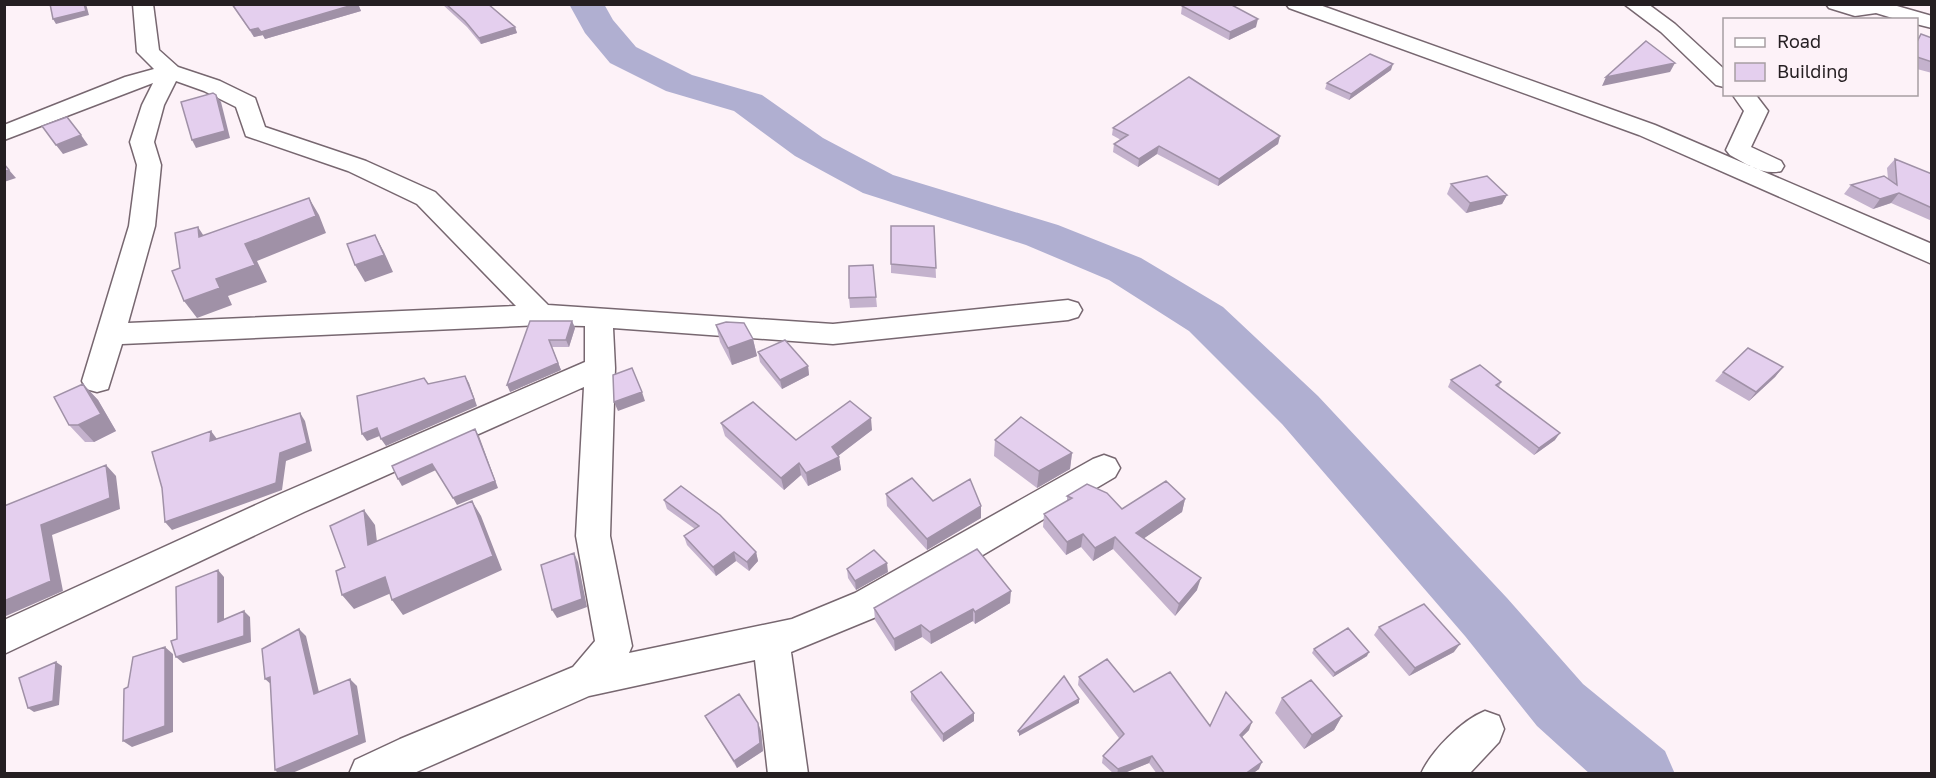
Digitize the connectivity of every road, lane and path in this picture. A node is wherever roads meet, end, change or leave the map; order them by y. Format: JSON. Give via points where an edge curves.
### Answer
{"nodes":[{"id":1,"x":143,"y":4,"type":"edge"},
{"id":2,"x":1296,"y":4,"type":"edge"},
{"id":3,"x":1634,"y":4,"type":"edge"},
{"id":4,"x":1836,"y":4,"type":"edge"},
{"id":5,"x":1917,"y":18,"type":"edge"},
{"id":6,"x":170,"y":72,"type":"junction"},
{"id":7,"x":1723,"y":78,"type":"edge"},
{"id":8,"x":1745,"y":96,"type":"edge"},
{"id":9,"x":4,"y":133,"type":"edge"},
{"id":10,"x":1832,"y":213,"type":"junction"},
{"id":11,"x":1932,"y":255,"type":"edge"},
{"id":12,"x":1068,"y":310,"type":"dead end"},
{"id":13,"x":541,"y":315,"type":"junction"},
{"id":14,"x":599,"y":317,"type":"junction"},
{"id":15,"x":110,"y":334,"type":"junction"},
{"id":16,"x":600,"y":368,"type":"junction"},
{"id":17,"x":97,"y":381,"type":"dead end"},
{"id":18,"x":1104,"y":468,"type":"dead end"},
{"id":19,"x":4,"y":638,"type":"edge"},
{"id":20,"x":771,"y":639,"type":"junction"},
{"id":21,"x":586,"y":679,"type":"junction"},
{"id":22,"x":1485,"y":729,"type":"dead end"},
{"id":23,"x":369,"y":774,"type":"edge"},
{"id":24,"x":788,"y":774,"type":"edge"},
{"id":25,"x":1441,"y":774,"type":"edge"}],
"edges":[{"from":1,"to":6,"type":"street","via":[[148,52]]},
{"from":2,"to":10,"type":"street","via":[[1647,130]]},
{"from":3,"to":7,"type":"street","via":[[1668,28]]},
{"from":4,"to":5,"type":"street","via":[[1855,10],[1876,7]]},
{"from":6,"to":9,"type":"street","via":[[133,82]]},
{"from":6,"to":13,"type":"street","via":[[247,103],[254,131],[357,166],[426,198]]},
{"from":6,"to":15,"type":"street","via":[[153,105],[142,142],[149,165],[142,226]]},
{"from":8,"to":10,"type":"street","via":[[1756,111],[1738,150],[1793,177]]},
{"from":10,"to":11,"type":"street"},
{"from":12,"to":14,"type":"street","via":[[832,334]]},
{"from":13,"to":14,"type":"street"},
{"from":13,"to":15,"type":"street"},
{"from":14,"to":16,"type":"street"},
{"from":15,"to":17,"type":"street"},
{"from":16,"to":19,"type":"street","via":[[292,503]]},
{"from":16,"to":21,"type":"street","via":[[593,536],[614,646]]},
{"from":18,"to":20,"type":"street","via":[[868,604],[794,634]]},
{"from":20,"to":21,"type":"street"},
{"from":20,"to":24,"type":"street"},
{"from":21,"to":23,"type":"street"},
{"from":22,"to":25,"type":"street"}]}
